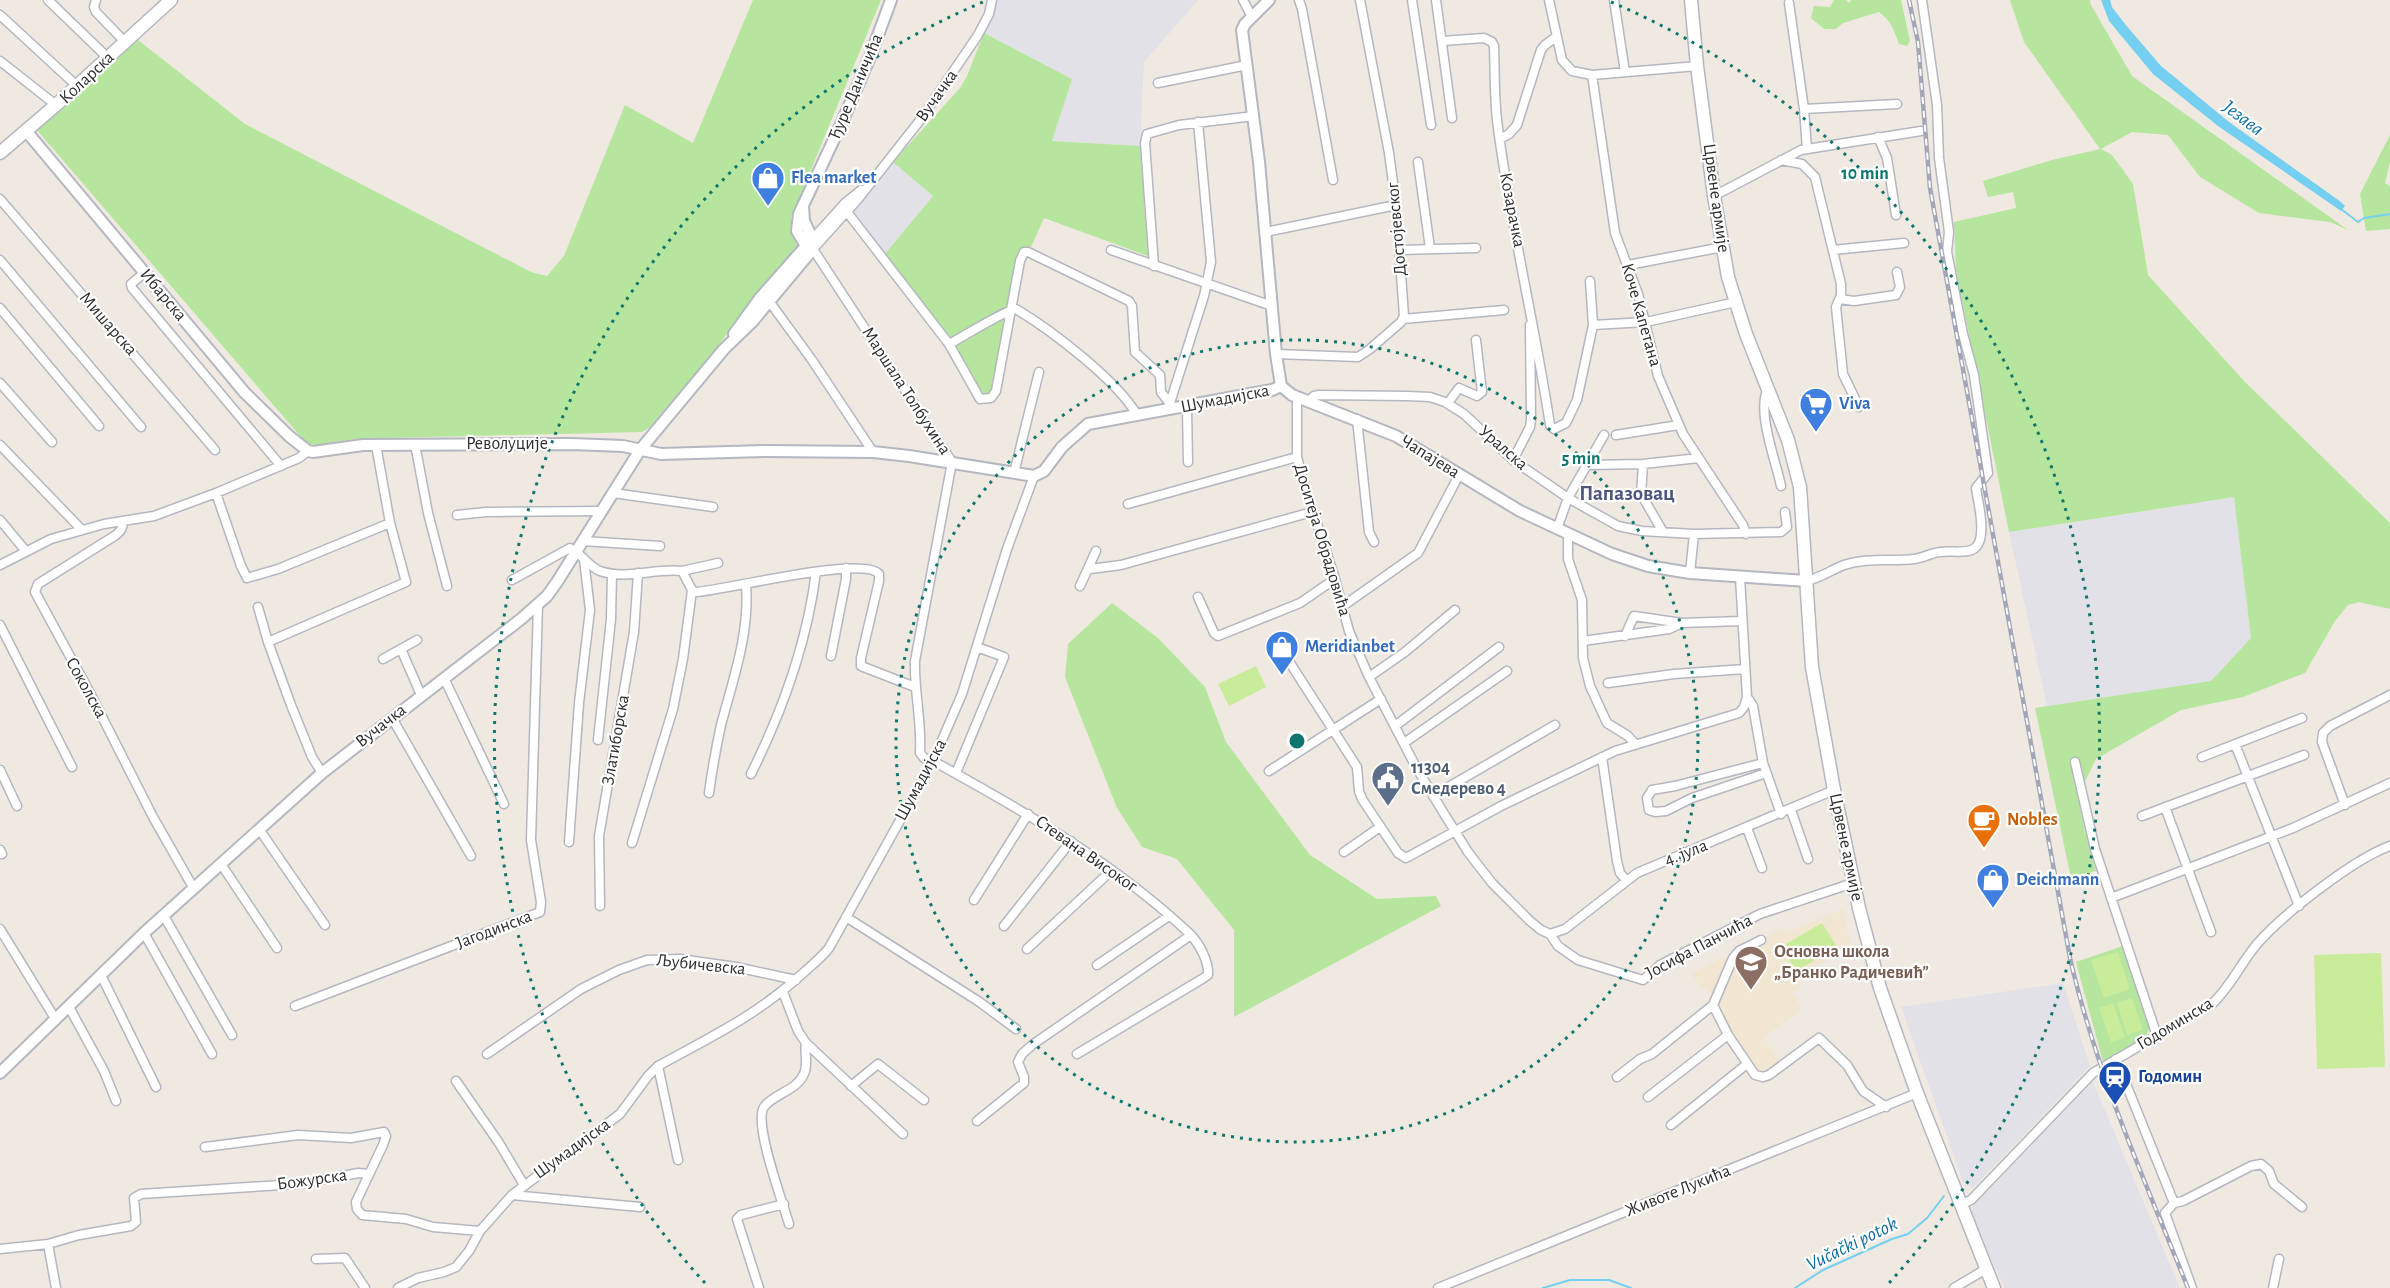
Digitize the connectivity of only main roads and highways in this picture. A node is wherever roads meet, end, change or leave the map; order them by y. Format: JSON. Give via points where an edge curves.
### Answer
{"nodes":[{"id":1,"x":171,"y":0,"type":"edge"},
{"id":2,"x":1691,"y":0,"type":"edge"},
{"id":3,"x":0,"y":153,"type":"edge"},
{"id":4,"x":1994,"y":1288,"type":"edge"}],
"edges":[{"from":1,"to":3,"type":"main road","name":"Коларска"},
{"from":2,"to":4,"type":"main road","name":"Црвене армије","via":[[1723,247],[1736,302],[1792,453],[1800,487],[1812,667],[1853,883],[1875,972],[1917,1094]]}]}
